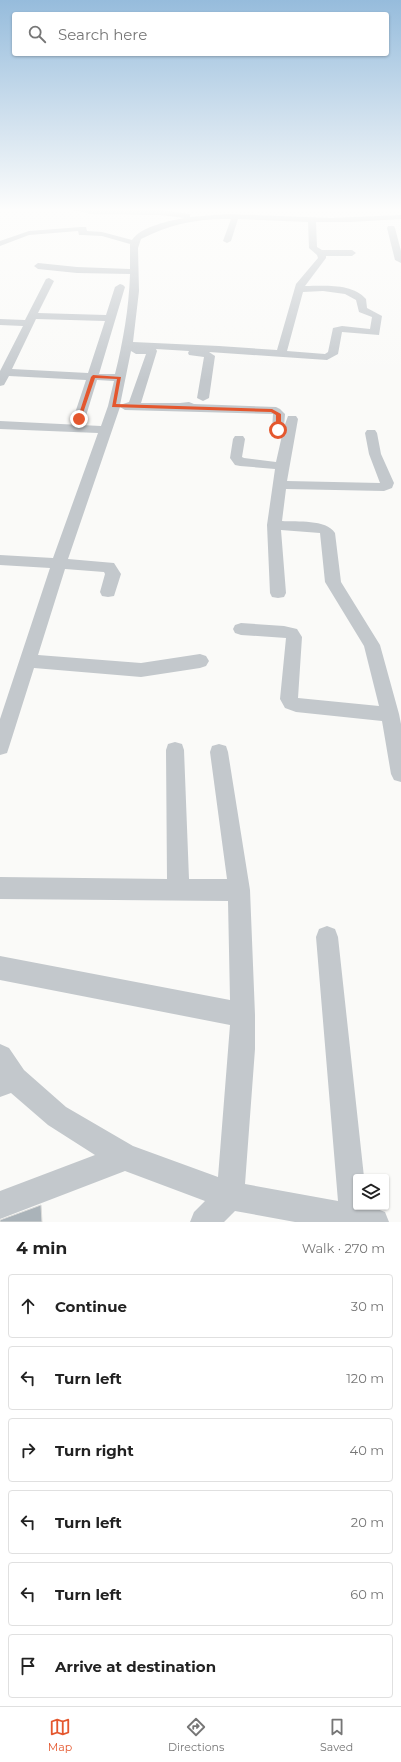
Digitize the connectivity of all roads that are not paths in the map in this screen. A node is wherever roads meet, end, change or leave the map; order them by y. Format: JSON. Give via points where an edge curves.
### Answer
{"nodes":[{"id":1,"x":48,"y":267,"type":"edge"},
{"id":2,"x":134,"y":267,"type":"edge"},
{"id":3,"x":314,"y":267,"type":"edge"},
{"id":4,"x":134,"y":272,"type":"junction"},
{"id":5,"x":49,"y":281,"type":"dead end"},
{"id":6,"x":120,"y":287,"type":"dead end"},
{"id":7,"x":299,"y":289,"type":"junction"},
{"id":8,"x":110,"y":318,"type":"junction"},
{"id":9,"x":31,"y":319,"type":"junction"},
{"id":10,"x":0,"y":322,"type":"edge"},
{"id":11,"x":127,"y":348,"type":"junction"},
{"id":12,"x":152,"y":351,"type":"junction"},
{"id":13,"x":281,"y":354,"type":"junction"},
{"id":14,"x":5,"y":372,"type":"junction"},
{"id":15,"x":93,"y":377,"type":"junction"},
{"id":16,"x":120,"y":378,"type":"junction"},
{"id":17,"x":0,"y":383,"type":"edge"},
{"id":18,"x":203,"y":398,"type":"junction"},
{"id":19,"x":241,"y":399,"type":"dead end"},
{"id":20,"x":114,"y":406,"type":"junction"},
{"id":21,"x":134,"y":406,"type":"junction"},
{"id":22,"x":180,"y":407,"type":"junction"},
{"id":23,"x":79,"y":419,"type":"dead end"},
{"id":24,"x":292,"y":419,"type":"dead end"},
{"id":25,"x":0,"y":425,"type":"edge"},
{"id":26,"x":105,"y":430,"type":"junction"},
{"id":27,"x":278,"y":430,"type":"dead end"},
{"id":28,"x":371,"y":433,"type":"dead end"},
{"id":29,"x":239,"y":438,"type":"dead end"},
{"id":30,"x":282,"y":466,"type":"junction"},
{"id":31,"x":279,"y":485,"type":"junction"},
{"id":32,"x":274,"y":525,"type":"junction"},
{"id":33,"x":59,"y":563,"type":"junction"},
{"id":34,"x":2,"y":564,"type":"edge"},
{"id":35,"x":108,"y":592,"type":"dead end"},
{"id":36,"x":278,"y":593,"type":"dead end"},
{"id":37,"x":241,"y":629,"type":"dead end"},
{"id":38,"x":27,"y":661,"type":"junction"},
{"id":39,"x":200,"y":661,"type":"dead end"},
{"id":40,"x":390,"y":714,"type":"junction"},
{"id":41,"x":0,"y":747,"type":"edge"},
{"id":42,"x":175,"y":750,"type":"dead end"},
{"id":43,"x":219,"y":752,"type":"dead end"},
{"id":44,"x":401,"y":774,"type":"edge"},
{"id":45,"x":0,"y":888,"type":"edge"},
{"id":46,"x":178,"y":890,"type":"junction"},
{"id":47,"x":239,"y":890,"type":"junction"},
{"id":48,"x":327,"y":937,"type":"dead end"},
{"id":49,"x":0,"y":968,"type":"edge"},
{"id":50,"x":243,"y":1014,"type":"junction"},
{"id":51,"x":0,"y":1056,"type":"edge"},
{"id":52,"x":8,"y":1082,"type":"edge"},
{"id":53,"x":125,"y":1157,"type":"junction"},
{"id":54,"x":230,"y":1196,"type":"junction"},
{"id":55,"x":0,"y":1205,"type":"edge"},
{"id":56,"x":364,"y":1220,"type":"edge"},
{"id":57,"x":204,"y":1222,"type":"edge"}],
"edges":[{"from":1,"to":4,"type":"street"},
{"from":2,"to":4,"type":"street"},
{"from":3,"to":7,"type":"street","via":[[302,280]]},
{"from":4,"to":11,"type":"street"},
{"from":5,"to":9,"type":"street"},
{"from":6,"to":8,"type":"street"},
{"from":7,"to":13,"type":"street"},
{"from":7,"to":13,"type":"street","via":[[335,289],[358,297],[361,299],[362,310],[377,316],[375,338],[342,329],[337,330],[333,354],[327,357]]},
{"from":8,"to":9,"type":"street"},
{"from":8,"to":15,"type":"street"},
{"from":9,"to":10,"type":"street"},
{"from":9,"to":14,"type":"street"},
{"from":11,"to":12,"type":"street"},
{"from":11,"to":13,"type":"street","via":[[219,349]]},
{"from":11,"to":16,"type":"street"},
{"from":12,"to":18,"type":"street","via":[[203,353],[210,356]]},
{"from":12,"to":21,"type":"street"},
{"from":14,"to":15,"type":"street"},
{"from":14,"to":17,"type":"street"},
{"from":15,"to":16,"type":"street"},
{"from":15,"to":23,"type":"street"},
{"from":16,"to":20,"type":"street"},
{"from":18,"to":19,"type":"street"},
{"from":18,"to":22,"type":"street"},
{"from":20,"to":21,"type":"street"},
{"from":20,"to":26,"type":"street"},
{"from":21,"to":22,"type":"street"},
{"from":22,"to":27,"type":"street","via":[[276,411],[279,414]]},
{"from":24,"to":30,"type":"street"},
{"from":25,"to":26,"type":"street"},
{"from":26,"to":33,"type":"street"},
{"from":28,"to":31,"type":"street","via":[[374,454],[387,483],[384,488]]},
{"from":29,"to":30,"type":"street","via":[[236,458],[240,462]]},
{"from":30,"to":31,"type":"street"},
{"from":31,"to":32,"type":"street"},
{"from":32,"to":36,"type":"street"},
{"from":32,"to":40,"type":"street","via":[[318,528],[328,533],[333,582],[372,645]]},
{"from":33,"to":34,"type":"street"},
{"from":33,"to":35,"type":"street","via":[[109,568],[113,574]]},
{"from":33,"to":38,"type":"street"},
{"from":37,"to":40,"type":"street","via":[[291,633],[294,637],[291,703]]},
{"from":38,"to":39,"type":"street","via":[[141,670]]},
{"from":38,"to":41,"type":"street"},
{"from":40,"to":44,"type":"street"},
{"from":42,"to":46,"type":"street"},
{"from":43,"to":47,"type":"street"},
{"from":45,"to":46,"type":"street"},
{"from":46,"to":47,"type":"street"},
{"from":47,"to":50,"type":"street"},
{"from":48,"to":56,"type":"street"},
{"from":49,"to":50,"type":"street"},
{"from":50,"to":54,"type":"street"},
{"from":51,"to":52,"type":"street"},
{"from":52,"to":53,"type":"street","via":[[57,1116]]},
{"from":53,"to":54,"type":"street"},
{"from":53,"to":55,"type":"street"},
{"from":54,"to":56,"type":"street"},
{"from":54,"to":57,"type":"street"}]}
